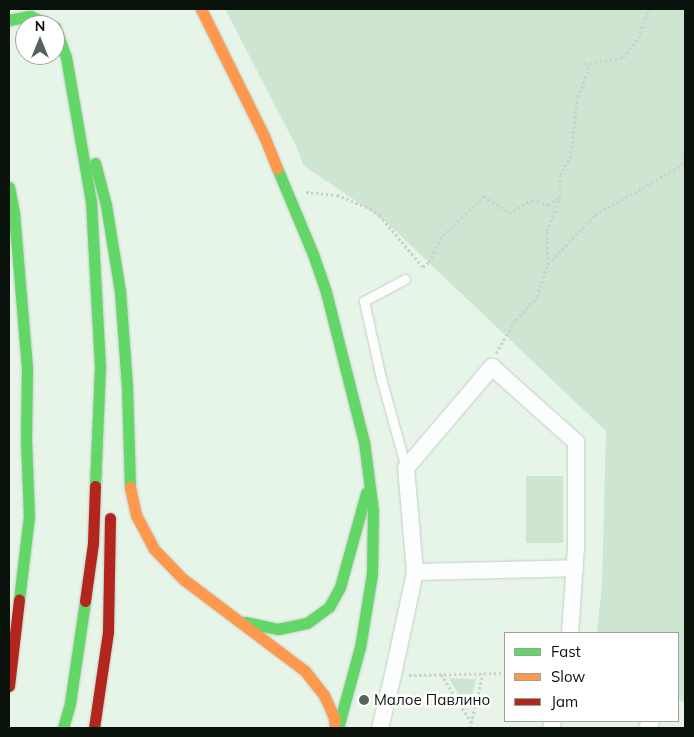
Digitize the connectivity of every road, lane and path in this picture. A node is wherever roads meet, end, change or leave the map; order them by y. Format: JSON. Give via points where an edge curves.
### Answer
{"nodes":[{"id":1,"x":201,"y":9,"type":"edge"},
{"id":2,"x":650,"y":9,"type":"edge"},
{"id":3,"x":66,"y":57,"type":"joint"},
{"id":4,"x":685,"y":151,"type":"edge"},
{"id":5,"x":684,"y":166,"type":"edge"},
{"id":6,"x":9,"y":187,"type":"edge"},
{"id":7,"x":302,"y":192,"type":"dead end"},
{"id":8,"x":560,"y":197,"type":"junction"},
{"id":9,"x":548,"y":264,"type":"junction"},
{"id":10,"x":405,"y":279,"type":"dead end"},
{"id":11,"x":100,"y":367,"type":"junction"},
{"id":12,"x":492,"y":367,"type":"junction"},
{"id":13,"x":406,"y":468,"type":"junction"},
{"id":14,"x":107,"y":476,"type":"dead end"},
{"id":15,"x":370,"y":477,"type":"junction"},
{"id":16,"x":109,"y":506,"type":"dead end"},
{"id":17,"x":575,"y":568,"type":"junction"},
{"id":18,"x":415,"y":572,"type":"junction"},
{"id":19,"x":231,"y":616,"type":"junction"},
{"id":20,"x":570,"y":632,"type":"edge"},
{"id":21,"x":504,"y":673,"type":"edge"},
{"id":22,"x":441,"y":674,"type":"junction"},
{"id":23,"x":483,"y":674,"type":"junction"},
{"id":24,"x":393,"y":675,"type":"junction"},
{"id":25,"x":9,"y":686,"type":"edge"},
{"id":26,"x":471,"y":722,"type":"junction"},
{"id":27,"x":63,"y":728,"type":"edge"},
{"id":28,"x":94,"y":728,"type":"edge"},
{"id":29,"x":337,"y":728,"type":"edge"},
{"id":30,"x":380,"y":728,"type":"edge"},
{"id":31,"x":470,"y":728,"type":"edge"}],
"edges":[{"from":1,"to":15,"type":"main road","via":[[258,124],[313,254],[353,394]]},
{"from":2,"to":8,"type":"path","via":[[639,38],[623,57],[585,64],[589,69],[578,98],[570,158],[560,175]]},
{"from":3,"to":11,"type":"main road","via":[[91,201]]},
{"from":3,"to":19,"type":"main road","via":[[106,205],[120,291],[127,386],[128,478],[136,515],[154,549],[183,579]]},
{"from":4,"to":5,"type":"path"},
{"from":5,"to":9,"type":"path","via":[[595,215]]},
{"from":6,"to":25,"type":"main road","via":[[14,213],[26,369],[29,516]]},
{"from":7,"to":8,"type":"path","via":[[337,195],[370,208],[379,214],[423,267],[429,262],[440,239],[484,196],[509,214],[532,200],[548,205]]},
{"from":8,"to":9,"type":"path","via":[[547,231]]},
{"from":9,"to":12,"type":"path","via":[[537,297],[516,320],[496,350]]},
{"from":10,"to":13,"type":"lane","via":[[364,301]]},
{"from":11,"to":14,"type":"main road"},
{"from":11,"to":27,"type":"main road","via":[[93,543],[70,703]]},
{"from":12,"to":13,"type":"street"},
{"from":12,"to":17,"type":"street","via":[[576,442]]},
{"from":13,"to":18,"type":"street"},
{"from":15,"to":19,"type":"main road","via":[[340,587],[329,608],[308,623],[278,629],[257,626]]},
{"from":15,"to":29,"type":"main road","via":[[374,540],[368,606]]},
{"from":16,"to":28,"type":"main road","via":[[108,632]]},
{"from":17,"to":18,"type":"street"},
{"from":17,"to":20,"type":"street"},
{"from":18,"to":24,"type":"street"},
{"from":19,"to":29,"type":"main road","via":[[305,671],[324,695]]},
{"from":21,"to":23,"type":"path"},
{"from":22,"to":23,"type":"path"},
{"from":22,"to":24,"type":"path"},
{"from":22,"to":26,"type":"path"},
{"from":23,"to":26,"type":"path"},
{"from":24,"to":30,"type":"street"},
{"from":26,"to":31,"type":"path"}]}
